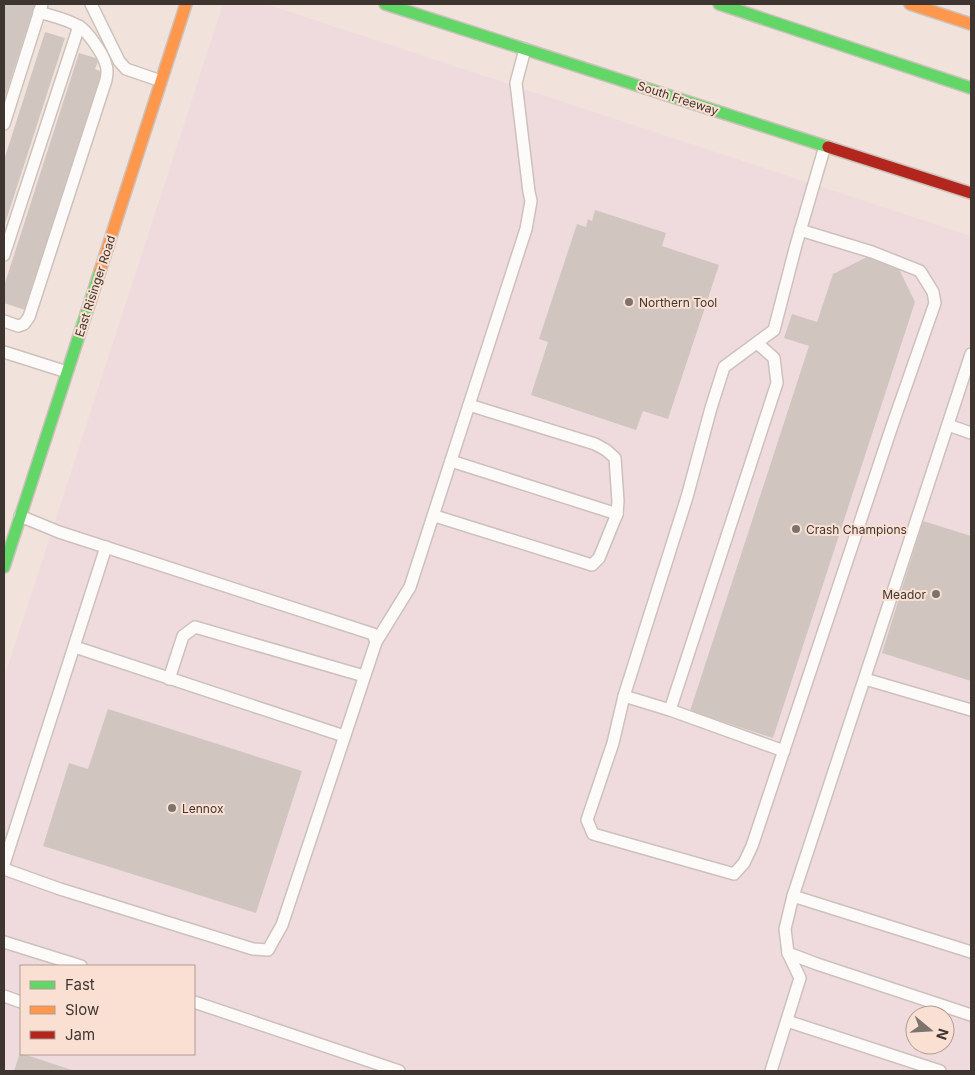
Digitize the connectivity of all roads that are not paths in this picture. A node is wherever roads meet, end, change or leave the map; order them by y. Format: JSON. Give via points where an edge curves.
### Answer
{"nodes":[{"id":1,"x":91,"y":4,"type":"edge"},
{"id":2,"x":186,"y":4,"type":"edge"},
{"id":3,"x":385,"y":4,"type":"edge"},
{"id":4,"x":718,"y":4,"type":"edge"},
{"id":5,"x":910,"y":4,"type":"edge"},
{"id":6,"x":41,"y":8,"type":"edge"},
{"id":7,"x":971,"y":24,"type":"edge"},
{"id":8,"x":79,"y":26,"type":"junction"},
{"id":9,"x":526,"y":49,"type":"junction"},
{"id":10,"x":161,"y":81,"type":"junction"},
{"id":11,"x":971,"y":88,"type":"edge"},
{"id":12,"x":4,"y":124,"type":"edge"},
{"id":13,"x":825,"y":146,"type":"junction"},
{"id":14,"x":971,"y":194,"type":"edge"},
{"id":15,"x":800,"y":230,"type":"junction"},
{"id":16,"x":4,"y":255,"type":"edge"},
{"id":17,"x":4,"y":321,"type":"edge"},
{"id":18,"x":757,"y":343,"type":"junction"},
{"id":19,"x":4,"y":352,"type":"edge"},
{"id":20,"x":970,"y":362,"type":"edge"},
{"id":21,"x":67,"y":372,"type":"junction"},
{"id":22,"x":469,"y":404,"type":"junction"},
{"id":23,"x":948,"y":425,"type":"junction"},
{"id":24,"x":971,"y":432,"type":"edge"},
{"id":25,"x":451,"y":461,"type":"junction"},
{"id":26,"x":617,"y":514,"type":"junction"},
{"id":27,"x":20,"y":516,"type":"junction"},
{"id":28,"x":435,"y":516,"type":"junction"},
{"id":29,"x":106,"y":547,"type":"junction"},
{"id":30,"x":4,"y":567,"type":"edge"},
{"id":31,"x":376,"y":642,"type":"junction"},
{"id":32,"x":75,"y":647,"type":"junction"},
{"id":33,"x":364,"y":676,"type":"junction"},
{"id":34,"x":865,"y":678,"type":"junction"},
{"id":35,"x":169,"y":679,"type":"junction"},
{"id":36,"x":624,"y":696,"type":"junction"},
{"id":37,"x":670,"y":710,"type":"junction"},
{"id":38,"x":971,"y":710,"type":"edge"},
{"id":39,"x":344,"y":736,"type":"junction"},
{"id":40,"x":784,"y":751,"type":"junction"},
{"id":41,"x":4,"y":864,"type":"edge"},
{"id":42,"x":4,"y":869,"type":"edge"},
{"id":43,"x":793,"y":896,"type":"junction"},
{"id":44,"x":4,"y":942,"type":"edge"},
{"id":45,"x":971,"y":952,"type":"edge"},
{"id":46,"x":788,"y":953,"type":"junction"},
{"id":47,"x":78,"y":965,"type":"edge"},
{"id":48,"x":4,"y":996,"type":"edge"},
{"id":49,"x":20,"y":1002,"type":"edge"},
{"id":50,"x":195,"y":1002,"type":"edge"},
{"id":51,"x":971,"y":1015,"type":"edge"},
{"id":52,"x":787,"y":1021,"type":"junction"},
{"id":53,"x":399,"y":1071,"type":"edge"},
{"id":54,"x":772,"y":1071,"type":"edge"},
{"id":55,"x":940,"y":1071,"type":"edge"}],
"edges":[{"from":1,"to":10,"type":"lane","via":[[126,69]]},
{"from":2,"to":10,"type":"main road","name":"East Risinger Road"},
{"from":3,"to":9,"type":"main road","name":"South Freeway"},
{"from":4,"to":11,"type":"main road"},
{"from":5,"to":7,"type":"main road"},
{"from":6,"to":8,"type":"lane"},
{"from":6,"to":12,"type":"lane"},
{"from":8,"to":16,"type":"lane"},
{"from":8,"to":17,"type":"lane","via":[[103,57],[107,66],[106,80],[29,317],[18,326]]},
{"from":9,"to":13,"type":"main road","name":"South Freeway"},
{"from":9,"to":22,"type":"lane","via":[[516,83],[531,201],[526,229]]},
{"from":10,"to":21,"type":"main road","name":"East Risinger Road"},
{"from":13,"to":14,"type":"main road","name":"South Freeway"},
{"from":13,"to":15,"type":"lane"},
{"from":15,"to":18,"type":"lane","via":[[774,330]]},
{"from":15,"to":40,"type":"lane","via":[[920,271],[933,292],[935,304]]},
{"from":18,"to":36,"type":"lane","via":[[724,367]]},
{"from":18,"to":37,"type":"lane","via":[[774,358],[777,384]]},
{"from":19,"to":21,"type":"lane"},
{"from":20,"to":23,"type":"lane"},
{"from":21,"to":27,"type":"main road","name":"East Risinger Road"},
{"from":22,"to":25,"type":"lane"},
{"from":22,"to":26,"type":"lane","via":[[606,450],[615,458]]},
{"from":23,"to":24,"type":"lane"},
{"from":23,"to":34,"type":"lane"},
{"from":25,"to":26,"type":"lane"},
{"from":25,"to":28,"type":"lane"},
{"from":26,"to":28,"type":"lane","via":[[599,558],[592,565]]},
{"from":27,"to":29,"type":"lane"},
{"from":27,"to":30,"type":"main road","name":"East Risinger Road"},
{"from":28,"to":31,"type":"lane","via":[[410,587]]},
{"from":29,"to":31,"type":"lane","via":[[373,634]]},
{"from":29,"to":32,"type":"lane"},
{"from":31,"to":33,"type":"lane"},
{"from":32,"to":35,"type":"lane"},
{"from":32,"to":41,"type":"lane"},
{"from":33,"to":35,"type":"lane","via":[[195,627],[184,636]]},
{"from":33,"to":39,"type":"lane"},
{"from":34,"to":38,"type":"lane"},
{"from":34,"to":43,"type":"lane"},
{"from":35,"to":39,"type":"lane"},
{"from":36,"to":37,"type":"lane"},
{"from":36,"to":40,"type":"lane","via":[[587,820],[593,834],[734,874],[744,864],[752,846]]},
{"from":37,"to":40,"type":"lane"},
{"from":39,"to":42,"type":"lane","via":[[282,925],[268,950],[253,949]]},
{"from":43,"to":45,"type":"lane"},
{"from":43,"to":46,"type":"lane","via":[[785,929]]},
{"from":44,"to":47,"type":"lane"},
{"from":46,"to":51,"type":"lane"},
{"from":46,"to":52,"type":"lane","via":[[800,978]]},
{"from":48,"to":49,"type":"lane"},
{"from":50,"to":53,"type":"lane"},
{"from":52,"to":54,"type":"lane"},
{"from":52,"to":55,"type":"lane"}]}
